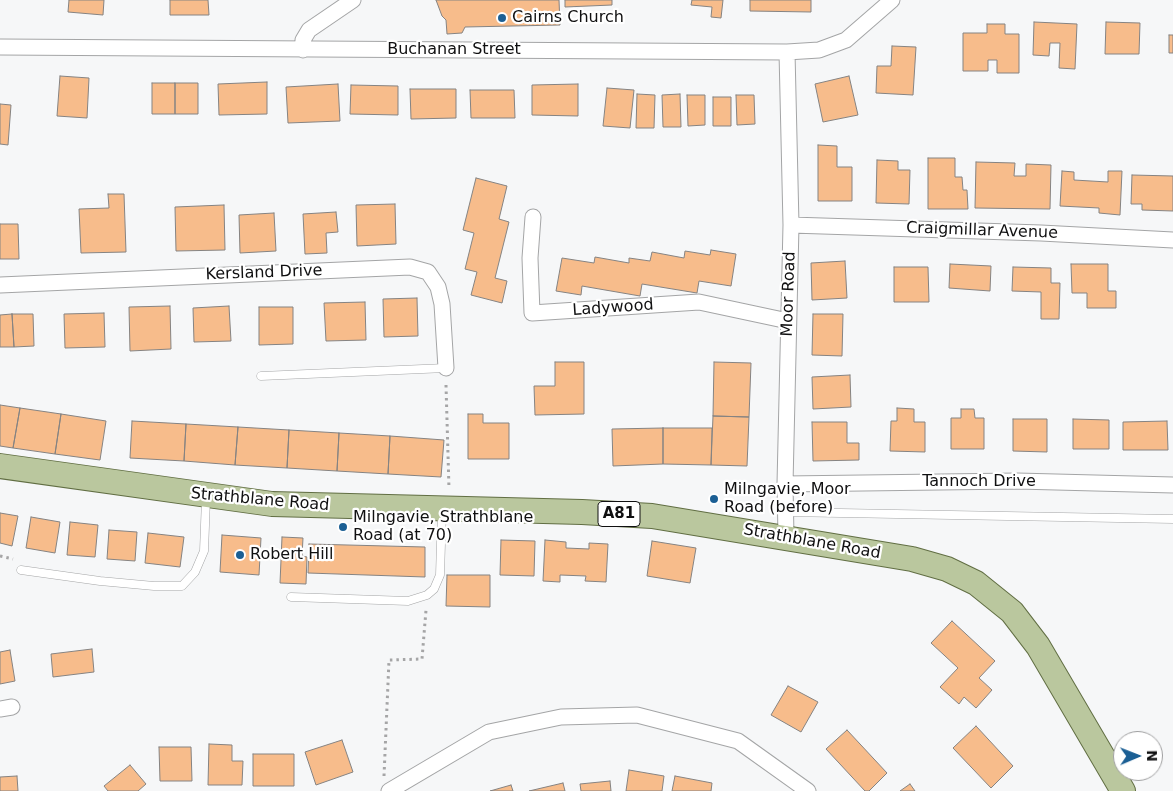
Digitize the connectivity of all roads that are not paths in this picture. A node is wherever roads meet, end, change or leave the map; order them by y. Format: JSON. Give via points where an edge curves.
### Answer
{"nodes":[{"id":1,"x":353,"y":0,"type":"edge"},
{"id":2,"x":892,"y":0,"type":"edge"},
{"id":3,"x":0,"y":47,"type":"edge"},
{"id":4,"x":303,"y":50,"type":"junction"},
{"id":5,"x":787,"y":52,"type":"junction"},
{"id":6,"x":532,"y":217,"type":"dead end"},
{"id":7,"x":791,"y":225,"type":"junction"},
{"id":8,"x":1173,"y":240,"type":"edge"},
{"id":9,"x":0,"y":285,"type":"edge"},
{"id":10,"x":788,"y":322,"type":"junction"},
{"id":11,"x":446,"y":368,"type":"joint"},
{"id":12,"x":262,"y":376,"type":"dead end"},
{"id":13,"x":0,"y":466,"type":"edge"},
{"id":14,"x":785,"y":484,"type":"junction"},
{"id":15,"x":1173,"y":484,"type":"edge"},
{"id":16,"x":206,"y":497,"type":"junction"},
{"id":17,"x":446,"y":509,"type":"junction"},
{"id":18,"x":785,"y":512,"type":"junction"},
{"id":19,"x":1173,"y":519,"type":"edge"},
{"id":20,"x":786,"y":537,"type":"junction"},
{"id":21,"x":20,"y":570,"type":"dead end"},
{"id":22,"x":290,"y":598,"type":"dead end"},
{"id":23,"x":388,"y":791,"type":"edge"},
{"id":24,"x":808,"y":791,"type":"edge"},
{"id":25,"x":1123,"y":791,"type":"edge"}],
"edges":[{"from":1,"to":4,"type":"street","via":[[308,30]]},
{"from":2,"to":5,"type":"street","name":"Buchanan Street","via":[[846,40],[819,50]]},
{"from":3,"to":4,"type":"street","name":"Buchanan Street"},
{"from":4,"to":5,"type":"street","name":"Buchanan Street"},
{"from":5,"to":7,"type":"street","name":"Moor Road"},
{"from":6,"to":10,"type":"street","name":"Ladywood","via":[[532,314],[699,302]]},
{"from":7,"to":8,"type":"street","name":"Craigmillar Avenue"},
{"from":7,"to":10,"type":"street","name":"Moor Road"},
{"from":9,"to":11,"type":"street","name":"Kersland Drive","via":[[410,267],[428,272],[438,287]]},
{"from":10,"to":14,"type":"street","name":"Moor Road"},
{"from":11,"to":12,"type":"lane"},
{"from":13,"to":16,"type":"main road","name":"Strathblane Road","number":"A81"},
{"from":14,"to":15,"type":"street","name":"Tannoch Drive","via":[[1018,481]]},
{"from":14,"to":18,"type":"street","name":"Moor Road"},
{"from":16,"to":17,"type":"main road","name":"Strathblane Road","number":"A81","via":[[272,504]]},
{"from":16,"to":21,"type":"lane","via":[[204,552],[196,572],[182,586],[118,583]]},
{"from":17,"to":20,"type":"main road","name":"Strathblane Road","number":"A81","via":[[652,516]]},
{"from":17,"to":22,"type":"lane","via":[[440,575],[427,596],[408,601]]},
{"from":18,"to":19,"type":"lane"},
{"from":18,"to":20,"type":"street","name":"Moor Road"},
{"from":20,"to":25,"type":"main road","name":"Strathblane Road","number":"A81","via":[[912,559],[947,569],[976,583],[1012,612],[1038,646]]},
{"from":23,"to":24,"type":"street","via":[[489,732],[561,717],[638,715],[738,741]]}]}
